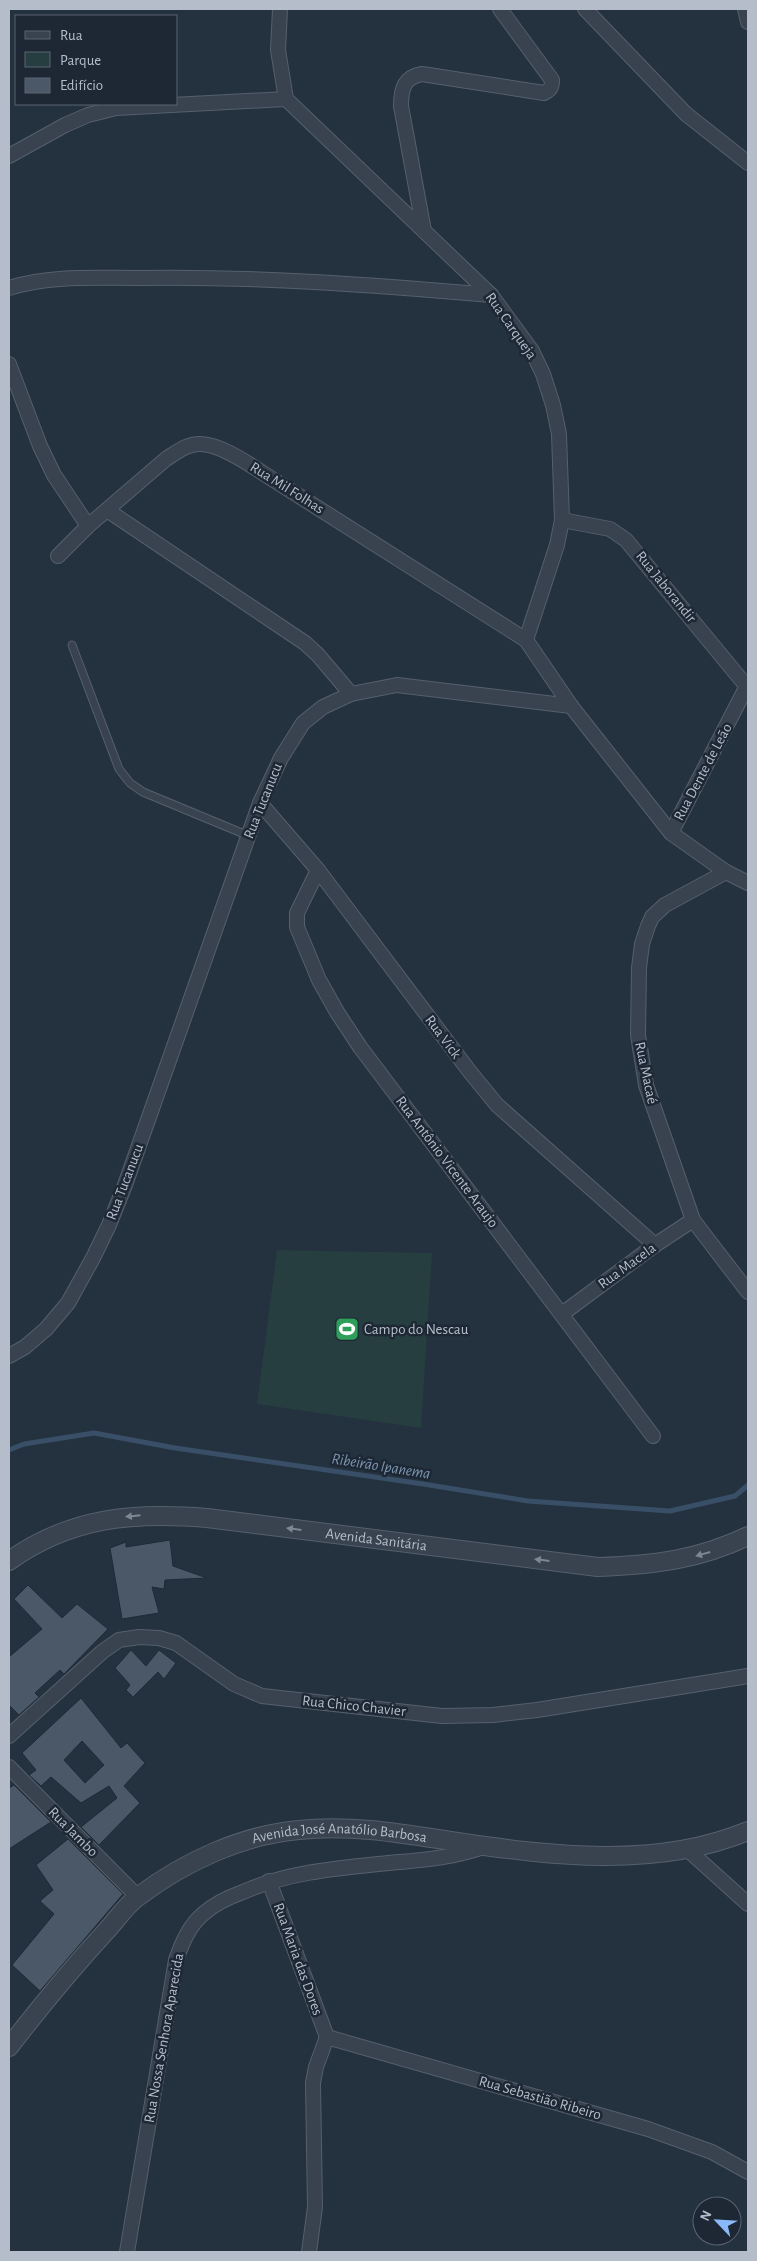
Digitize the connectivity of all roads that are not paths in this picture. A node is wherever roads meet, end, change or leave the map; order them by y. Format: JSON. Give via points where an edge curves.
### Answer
{"nodes":[{"id":1,"x":280,"y":9,"type":"edge"},
{"id":2,"x":500,"y":9,"type":"edge"},
{"id":3,"x":585,"y":9,"type":"edge"},
{"id":4,"x":745,"y":9,"type":"edge"},
{"id":5,"x":748,"y":22,"type":"edge"},
{"id":6,"x":286,"y":99,"type":"junction"},
{"id":7,"x":173,"y":105,"type":"edge"},
{"id":8,"x":178,"y":105,"type":"edge"},
{"id":9,"x":9,"y":156,"type":"edge"},
{"id":10,"x":748,"y":162,"type":"edge"},
{"id":11,"x":424,"y":231,"type":"junction"},
{"id":12,"x":9,"y":288,"type":"edge"},
{"id":13,"x":491,"y":295,"type":"junction"},
{"id":14,"x":9,"y":364,"type":"edge"},
{"id":15,"x":107,"y":510,"type":"junction"},
{"id":16,"x":562,"y":520,"type":"junction"},
{"id":17,"x":88,"y":526,"type":"junction"},
{"id":18,"x":58,"y":556,"type":"dead end"},
{"id":19,"x":526,"y":640,"type":"junction"},
{"id":20,"x":72,"y":645,"type":"dead end"},
{"id":21,"x":748,"y":686,"type":"edge"},
{"id":22,"x":351,"y":694,"type":"junction"},
{"id":23,"x":571,"y":706,"type":"junction"},
{"id":24,"x":260,"y":803,"type":"junction"},
{"id":25,"x":671,"y":832,"type":"junction"},
{"id":26,"x":249,"y":836,"type":"junction"},
{"id":27,"x":318,"y":870,"type":"junction"},
{"id":28,"x":726,"y":872,"type":"junction"},
{"id":29,"x":748,"y":883,"type":"edge"},
{"id":30,"x":693,"y":1220,"type":"junction"},
{"id":31,"x":655,"y":1245,"type":"junction"},
{"id":32,"x":748,"y":1292,"type":"edge"},
{"id":33,"x":562,"y":1314,"type":"junction"},
{"id":34,"x":9,"y":1356,"type":"edge"},
{"id":35,"x":652,"y":1436,"type":"dead end"},
{"id":36,"x":748,"y":1536,"type":"edge"},
{"id":37,"x":9,"y":1561,"type":"edge"},
{"id":38,"x":748,"y":1676,"type":"edge"},
{"id":39,"x":9,"y":1736,"type":"edge"},
{"id":40,"x":9,"y":1767,"type":"edge"},
{"id":41,"x":748,"y":1831,"type":"edge"},
{"id":42,"x":487,"y":1846,"type":"junction"},
{"id":43,"x":688,"y":1850,"type":"junction"},
{"id":44,"x":269,"y":1880,"type":"junction"},
{"id":45,"x":138,"y":1896,"type":"junction"},
{"id":46,"x":748,"y":1904,"type":"edge"},
{"id":47,"x":327,"y":2038,"type":"junction"},
{"id":48,"x":9,"y":2047,"type":"edge"},
{"id":49,"x":748,"y":2172,"type":"edge"},
{"id":50,"x":127,"y":2252,"type":"edge"},
{"id":51,"x":308,"y":2252,"type":"edge"}],
"edges":[{"from":1,"to":6,"type":"street","via":[[278,50]]},
{"from":2,"to":11,"type":"street","via":[[552,80],[552,87],[544,93],[422,74],[407,80],[403,86],[401,106]]},
{"from":3,"to":10,"type":"street","via":[[686,114]]},
{"from":4,"to":5,"type":"street"},
{"from":6,"to":8,"type":"street"},
{"from":6,"to":11,"type":"street","name":"Rua Carqueja"},
{"from":7,"to":9,"type":"street","via":[[116,108],[88,115]]},
{"from":11,"to":13,"type":"street","name":"Rua Carqueja"},
{"from":12,"to":13,"type":"street","via":[[27,283],[78,279],[176,277],[322,282]]},
{"from":13,"to":16,"type":"street","name":"Rua Carqueja","via":[[532,351],[553,405],[559,434]]},
{"from":14,"to":17,"type":"street","via":[[54,475]]},
{"from":15,"to":17,"type":"street","name":"Rua Mil Folhas"},
{"from":15,"to":19,"type":"street","name":"Rua Mil Folhas","via":[[180,450],[201,444],[211,445],[277,482]]},
{"from":15,"to":22,"type":"street","via":[[305,643]]},
{"from":16,"to":19,"type":"street","name":"Rua Carqueja"},
{"from":16,"to":21,"type":"street","name":"Rua Jaborandir","via":[[610,529],[626,540]]},
{"from":17,"to":18,"type":"street","name":"Rua Mil Folhas"},
{"from":19,"to":23,"type":"street"},
{"from":20,"to":26,"type":"lane","via":[[119,769],[130,784]]},
{"from":21,"to":25,"type":"street","name":"Rua Dente de Leão"},
{"from":22,"to":23,"type":"street","name":"Rua Tucanucu","via":[[397,685]]},
{"from":22,"to":24,"type":"street","name":"Rua Tucanucu","via":[[323,707],[303,723],[281,758]]},
{"from":23,"to":25,"type":"street"},
{"from":24,"to":26,"type":"street","name":"Rua Tucanucu"},
{"from":24,"to":27,"type":"street","name":"Rua Vick"},
{"from":25,"to":28,"type":"street"},
{"from":26,"to":34,"type":"street","name":"Rua Tucanucu","via":[[109,1225],[68,1303],[46,1329]]},
{"from":27,"to":31,"type":"street","name":"Rua Vick","via":[[497,1105]]},
{"from":27,"to":33,"type":"street","name":"Rua Antônio Vicente Araujo","via":[[296,920],[319,980],[360,1047]]},
{"from":28,"to":29,"type":"street"},
{"from":28,"to":30,"type":"street","name":"Rua Macaé","via":[[658,911],[644,935],[639,968],[638,1035],[643,1071]]},
{"from":30,"to":31,"type":"street","name":"Rua Macela"},
{"from":30,"to":32,"type":"street","name":"Rua Macaé"},
{"from":31,"to":33,"type":"street","name":"Rua Macela"},
{"from":33,"to":35,"type":"street","name":"Rua Antônio Vicente Araujo"},
{"from":36,"to":37,"type":"street","name":"Avenida Sanitária","one_way":true,"via":[[687,1559],[641,1566],[598,1567],[207,1518],[151,1514],[101,1520],[67,1530]]},
{"from":38,"to":39,"type":"street","name":"Rua Chico Chavier","via":[[528,1711],[442,1716],[262,1696],[234,1684],[176,1643],[139,1637],[119,1640],[102,1652]]},
{"from":40,"to":45,"type":"street","name":"Rua Jambo"},
{"from":41,"to":43,"type":"street","name":"Avenida José Anatólio Barbosa"},
{"from":42,"to":43,"type":"street","name":"Avenida José Anatólio Barbosa","via":[[588,1855]]},
{"from":42,"to":44,"type":"street","name":"Rua Nossa Senhora Aparecida","via":[[441,1858]]},
{"from":42,"to":45,"type":"street","name":"Avenida José Anatólio Barbosa","via":[[365,1829],[299,1830],[233,1845],[190,1863]]},
{"from":43,"to":46,"type":"street"},
{"from":44,"to":47,"type":"street","name":"Rua Maria das Dores"},
{"from":44,"to":50,"type":"street","name":"Rua Nossa Senhora Aparecida","via":[[230,1896],[203,1913],[180,1947]]},
{"from":45,"to":48,"type":"street","name":"Avenida José Anatólio Barbosa","via":[[86,1953]]},
{"from":47,"to":49,"type":"street","name":"Rua Sebastião Ribeiro","via":[[648,2129],[712,2152]]},
{"from":47,"to":51,"type":"street","via":[[313,2082],[315,2207]]}]}
